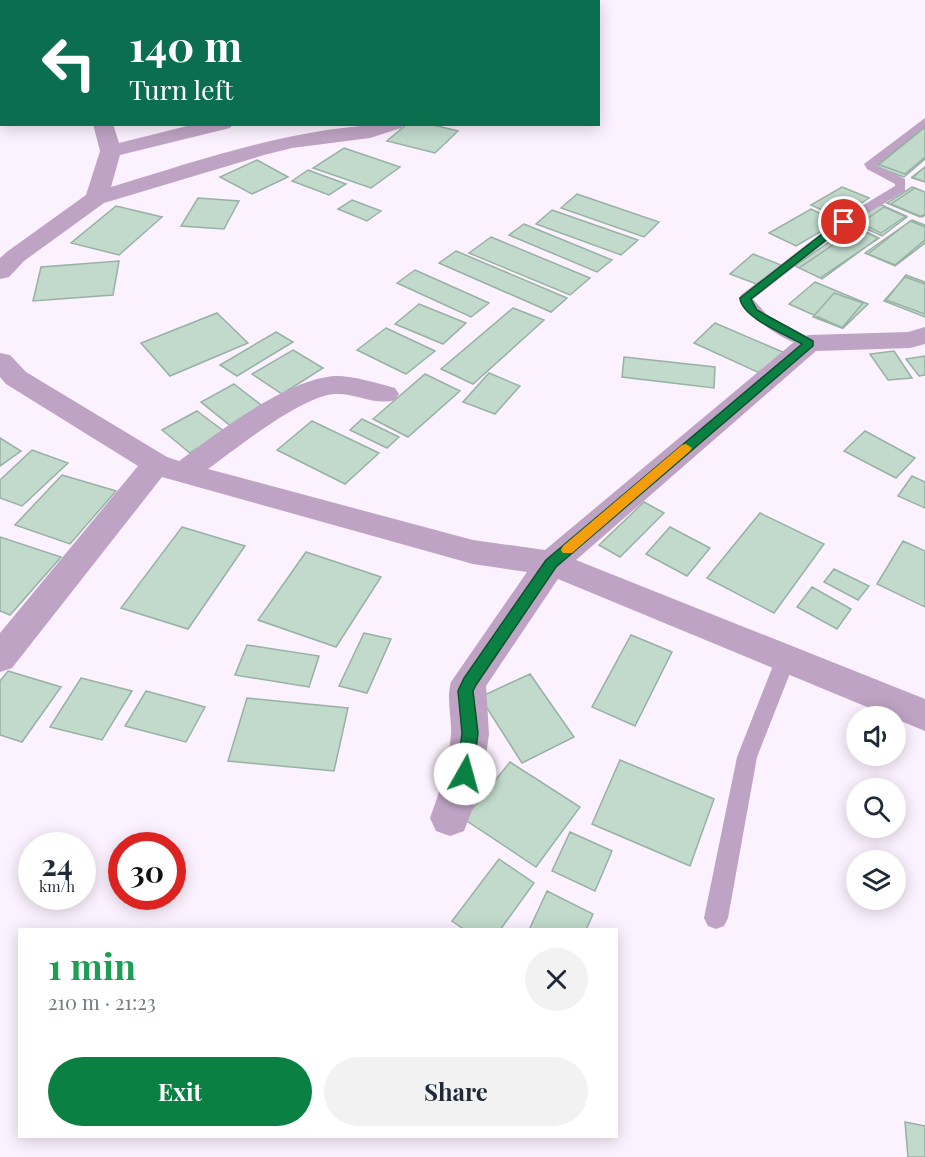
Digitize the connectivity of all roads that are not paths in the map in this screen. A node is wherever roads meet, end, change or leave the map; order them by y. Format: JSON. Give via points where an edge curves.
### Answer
{"nodes":[{"id":1,"x":925,"y":121,"type":"edge"},
{"id":2,"x":104,"y":126,"type":"edge"},
{"id":3,"x":215,"y":126,"type":"edge"},
{"id":4,"x":388,"y":126,"type":"edge"},
{"id":5,"x":111,"y":151,"type":"junction"},
{"id":6,"x":96,"y":198,"type":"junction"},
{"id":7,"x":5,"y":261,"type":"edge"},
{"id":8,"x":925,"y":335,"type":"edge"},
{"id":9,"x":809,"y":343,"type":"junction"},
{"id":10,"x":0,"y":361,"type":"edge"},
{"id":11,"x":385,"y":394,"type":"dead end"},
{"id":12,"x":170,"y":468,"type":"junction"},
{"id":13,"x":551,"y":563,"type":"junction"},
{"id":14,"x":0,"y":658,"type":"edge"},
{"id":15,"x":786,"y":658,"type":"junction"},
{"id":16,"x":925,"y":715,"type":"edge"},
{"id":17,"x":450,"y":818,"type":"dead end"},
{"id":18,"x":716,"y":918,"type":"dead end"}],
"edges":[{"from":1,"to":9,"type":"lane","via":[[870,165],[897,178],[901,188],[844,222],[746,298],[753,313]]},
{"from":2,"to":5,"type":"street"},
{"from":3,"to":5,"type":"street"},
{"from":4,"to":6,"type":"street","via":[[258,150]]},
{"from":5,"to":6,"type":"street"},
{"from":6,"to":7,"type":"street"},
{"from":8,"to":9,"type":"street","via":[[910,340]]},
{"from":9,"to":13,"type":"street"},
{"from":10,"to":12,"type":"street","via":[[16,378]]},
{"from":11,"to":12,"type":"street","via":[[336,385],[310,390],[215,448]]},
{"from":12,"to":13,"type":"street","via":[[473,552]]},
{"from":12,"to":14,"type":"street"},
{"from":13,"to":15,"type":"street"},
{"from":13,"to":17,"type":"street","via":[[469,682],[466,691],[470,733],[465,774]]},
{"from":15,"to":16,"type":"street"},
{"from":15,"to":18,"type":"lane","via":[[747,757]]}]}
